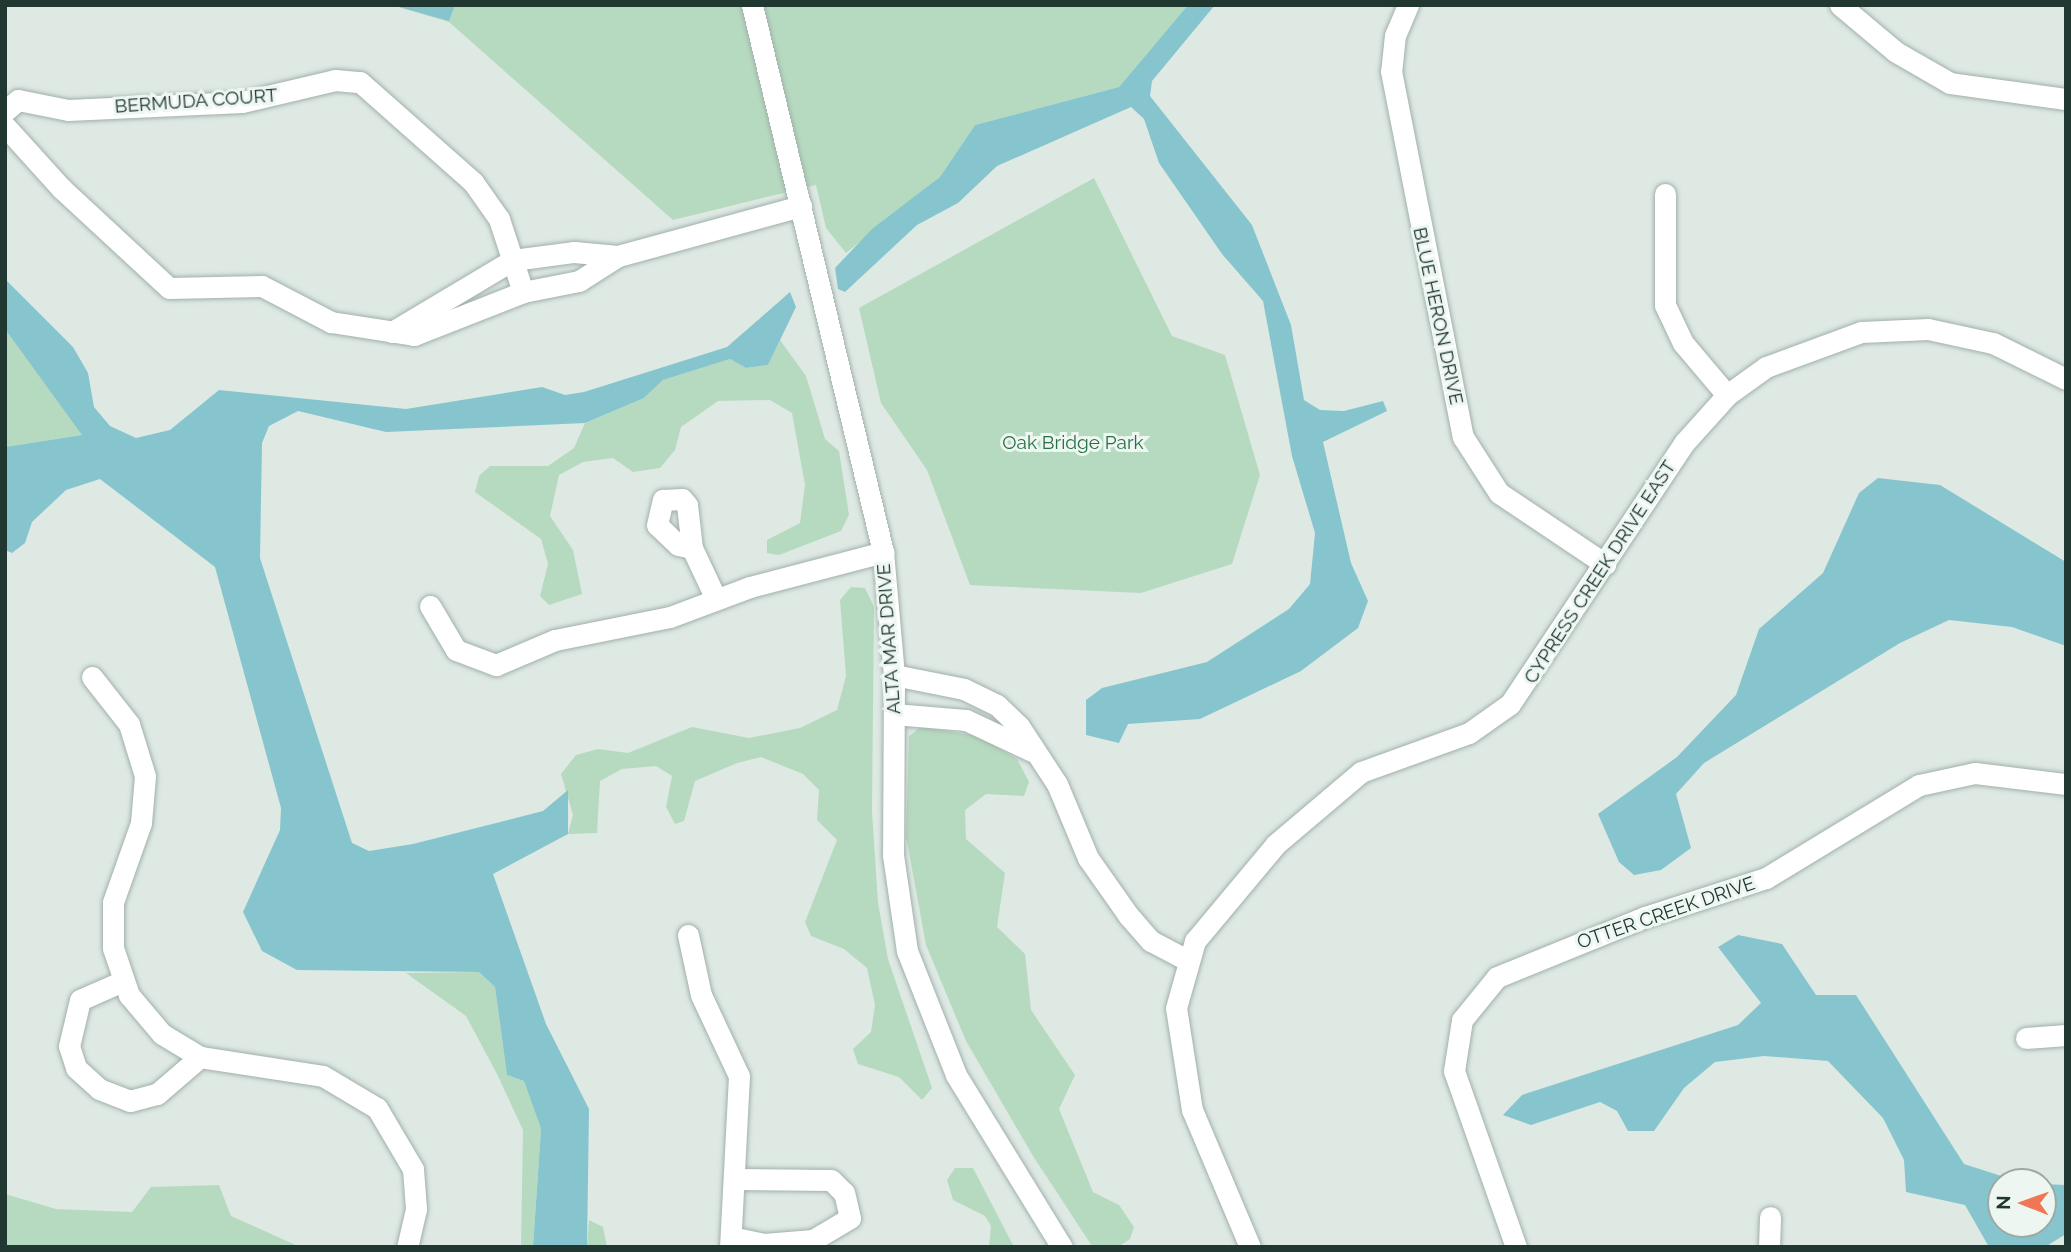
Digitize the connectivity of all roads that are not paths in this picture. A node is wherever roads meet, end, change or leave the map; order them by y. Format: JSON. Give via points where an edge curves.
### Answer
{"nodes":[{"id":1,"x":752,"y":5,"type":"edge"},
{"id":2,"x":1408,"y":5,"type":"edge"},
{"id":3,"x":1840,"y":5,"type":"edge"},
{"id":4,"x":2066,"y":99,"type":"edge"},
{"id":5,"x":5,"y":111,"type":"edge"},
{"id":6,"x":5,"y":126,"type":"edge"},
{"id":7,"x":1665,"y":194,"type":"dead end"},
{"id":8,"x":801,"y":206,"type":"junction"},
{"id":9,"x":618,"y":256,"type":"junction"},
{"id":10,"x":513,"y":260,"type":"junction"},
{"id":11,"x":523,"y":292,"type":"junction"},
{"id":12,"x":392,"y":332,"type":"junction"},
{"id":13,"x":2066,"y":379,"type":"edge"},
{"id":14,"x":1727,"y":395,"type":"junction"},
{"id":15,"x":692,"y":548,"type":"dead end"},
{"id":16,"x":883,"y":552,"type":"junction"},
{"id":17,"x":1605,"y":564,"type":"junction"},
{"id":18,"x":716,"y":598,"type":"junction"},
{"id":19,"x":430,"y":606,"type":"dead end"},
{"id":20,"x":894,"y":675,"type":"junction"},
{"id":21,"x":92,"y":677,"type":"dead end"},
{"id":22,"x":894,"y":714,"type":"junction"},
{"id":23,"x":1032,"y":751,"type":"junction"},
{"id":24,"x":2066,"y":784,"type":"edge"},
{"id":25,"x":688,"y":935,"type":"dead end"},
{"id":26,"x":1185,"y":959,"type":"junction"},
{"id":27,"x":123,"y":981,"type":"junction"},
{"id":28,"x":2066,"y":1035,"type":"edge"},
{"id":29,"x":2026,"y":1038,"type":"dead end"},
{"id":30,"x":200,"y":1057,"type":"junction"},
{"id":31,"x":735,"y":1179,"type":"junction"},
{"id":32,"x":1770,"y":1217,"type":"dead end"},
{"id":33,"x":731,"y":1242,"type":"edge"},
{"id":34,"x":407,"y":1247,"type":"edge"},
{"id":35,"x":1062,"y":1247,"type":"edge"},
{"id":36,"x":1250,"y":1247,"type":"edge"},
{"id":37,"x":1516,"y":1247,"type":"edge"},
{"id":38,"x":1769,"y":1247,"type":"edge"}],
"edges":[{"from":1,"to":8,"type":"street","name":"ALTA MAR DRIVE"},
{"from":2,"to":17,"type":"street","name":"BLUE HERON DRIVE","via":[[1395,35],[1391,71],[1463,437],[1499,493]]},
{"from":3,"to":4,"type":"street","via":[[1896,52],[1950,83]]},
{"from":5,"to":10,"type":"street","name":"BERMUDA COURT","via":[[18,100],[68,110],[242,102],[335,80],[360,82],[473,182],[499,219]]},
{"from":6,"to":12,"type":"street","via":[[61,188],[169,288],[262,286],[304,313]]},
{"from":7,"to":14,"type":"street","via":[[1665,305],[1683,343]]},
{"from":8,"to":9,"type":"street"},
{"from":8,"to":16,"type":"street","name":"ALTA MAR DRIVE"},
{"from":9,"to":10,"type":"street","via":[[574,252]]},
{"from":9,"to":11,"type":"street","via":[[579,281]]},
{"from":10,"to":11,"type":"street","name":"BERMUDA COURT"},
{"from":10,"to":12,"type":"street"},
{"from":11,"to":12,"type":"street","via":[[429,333]]},
{"from":13,"to":14,"type":"street","name":"CYPRESS CREEK DRIVE EAST","via":[[1993,343],[1894,329],[1796,352]]},
{"from":14,"to":17,"type":"street","name":"CYPRESS CREEK DRIVE EAST","via":[[1684,443]]},
{"from":15,"to":18,"type":"street"},
{"from":16,"to":18,"type":"street"},
{"from":16,"to":20,"type":"street","name":"ALTA MAR DRIVE"},
{"from":17,"to":26,"type":"street","name":"CYPRESS CREEK DRIVE EAST","via":[[1510,704],[1469,733],[1390,760],[1335,789],[1276,844]]},
{"from":18,"to":19,"type":"street","via":[[670,617],[555,640],[496,665],[456,650]]},
{"from":20,"to":22,"type":"street","name":"ALTA MAR DRIVE"},
{"from":20,"to":23,"type":"street","via":[[964,689],[997,705],[1031,740]]},
{"from":21,"to":27,"type":"street","via":[[129,724],[145,776],[141,823],[113,902],[113,948]]},
{"from":22,"to":23,"type":"street","via":[[966,720]]},
{"from":22,"to":35,"type":"street","name":"ALTA MAR DRIVE","via":[[893,855],[920,998],[956,1075]]},
{"from":23,"to":26,"type":"street","via":[[1057,784],[1088,858],[1128,915],[1151,941]]},
{"from":24,"to":37,"type":"street","name":"OTTER CREEK DRIVE","via":[[1975,773],[1919,785],[1766,878],[1645,916],[1497,978],[1462,1020],[1454,1071]]},
{"from":25,"to":31,"type":"street","via":[[701,995],[736,1063]]},
{"from":26,"to":36,"type":"street","via":[[1176,1008],[1183,1079]]},
{"from":27,"to":30,"type":"street","via":[[162,1034]]},
{"from":27,"to":30,"type":"street","via":[[80,1000],[69,1046],[76,1068],[100,1089],[130,1101],[157,1094]]},
{"from":28,"to":29,"type":"street"},
{"from":30,"to":34,"type":"street","via":[[305,1072],[368,1100],[393,1126],[413,1169],[416,1209]]},
{"from":31,"to":33,"type":"street"},
{"from":31,"to":33,"type":"street","via":[[831,1180],[844,1193],[850,1218],[813,1240]]},
{"from":32,"to":38,"type":"street"}]}
